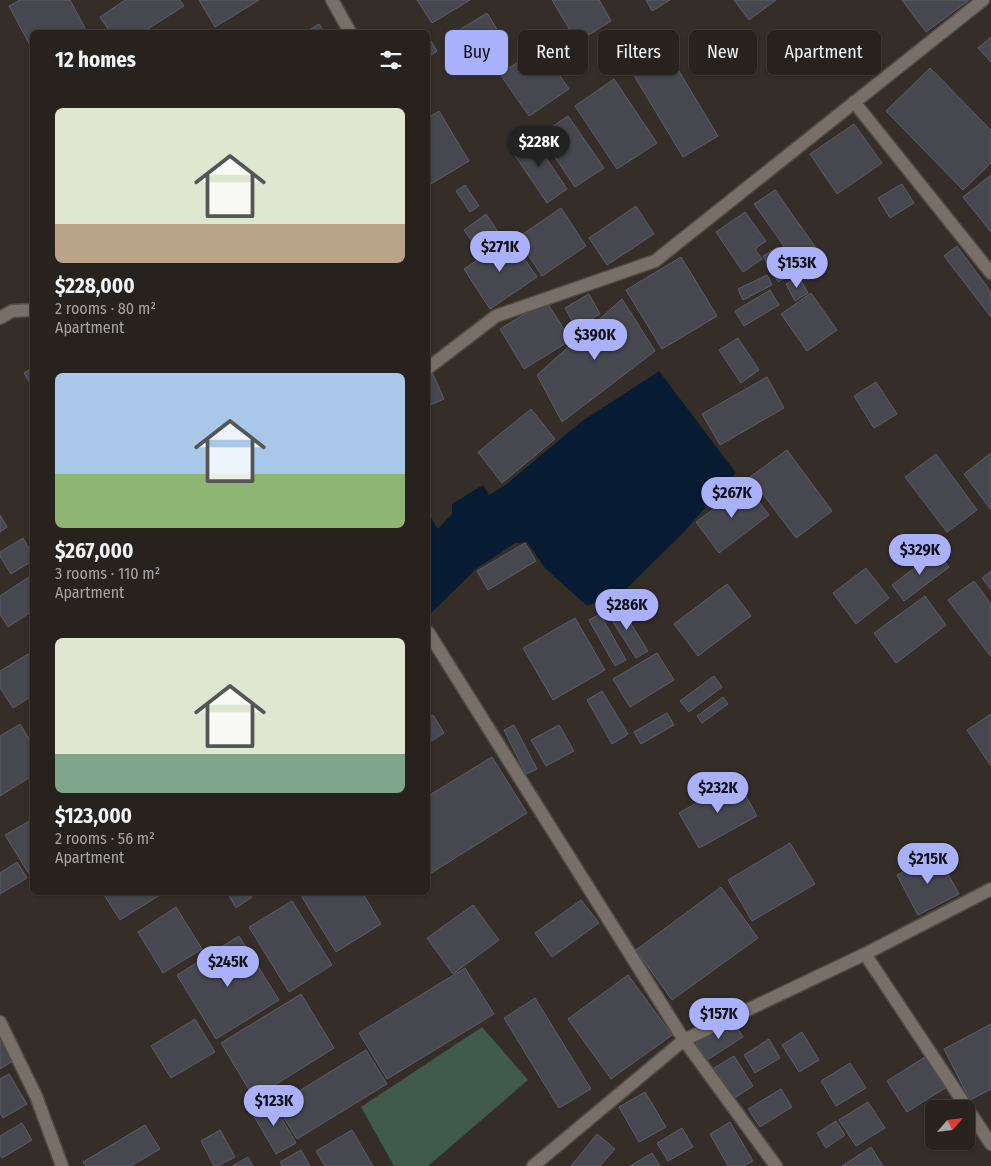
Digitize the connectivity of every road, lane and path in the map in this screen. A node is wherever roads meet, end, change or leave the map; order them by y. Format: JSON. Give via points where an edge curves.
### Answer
{"nodes":[{"id":1,"x":332,"y":0,"type":"edge"},
{"id":2,"x":983,"y":0,"type":"edge"},
{"id":3,"x":349,"y":30,"type":"edge"},
{"id":4,"x":854,"y":102,"type":"junction"},
{"id":5,"x":991,"y":273,"type":"edge"},
{"id":6,"x":30,"y":310,"type":"edge"},
{"id":7,"x":0,"y":318,"type":"edge"},
{"id":8,"x":430,"y":366,"type":"edge"},
{"id":9,"x":430,"y":635,"type":"edge"},
{"id":10,"x":991,"y":890,"type":"edge"},
{"id":11,"x":865,"y":954,"type":"junction"},
{"id":12,"x":0,"y":1022,"type":"edge"},
{"id":13,"x":684,"y":1040,"type":"junction"},
{"id":14,"x":991,"y":1144,"type":"edge"},
{"id":15,"x":62,"y":1166,"type":"edge"},
{"id":16,"x":533,"y":1166,"type":"edge"},
{"id":17,"x":776,"y":1166,"type":"edge"}],
"edges":[{"from":1,"to":3,"type":"street"},
{"from":2,"to":4,"type":"street"},
{"from":4,"to":5,"type":"street"},
{"from":4,"to":8,"type":"street","via":[[655,261],[496,316]]},
{"from":6,"to":7,"type":"street","via":[[12,311]]},
{"from":9,"to":13,"type":"street"},
{"from":10,"to":11,"type":"street"},
{"from":11,"to":13,"type":"street"},
{"from":11,"to":14,"type":"street"},
{"from":12,"to":15,"type":"street","via":[[36,1096]]},
{"from":13,"to":16,"type":"street"},
{"from":13,"to":17,"type":"street"}]}
